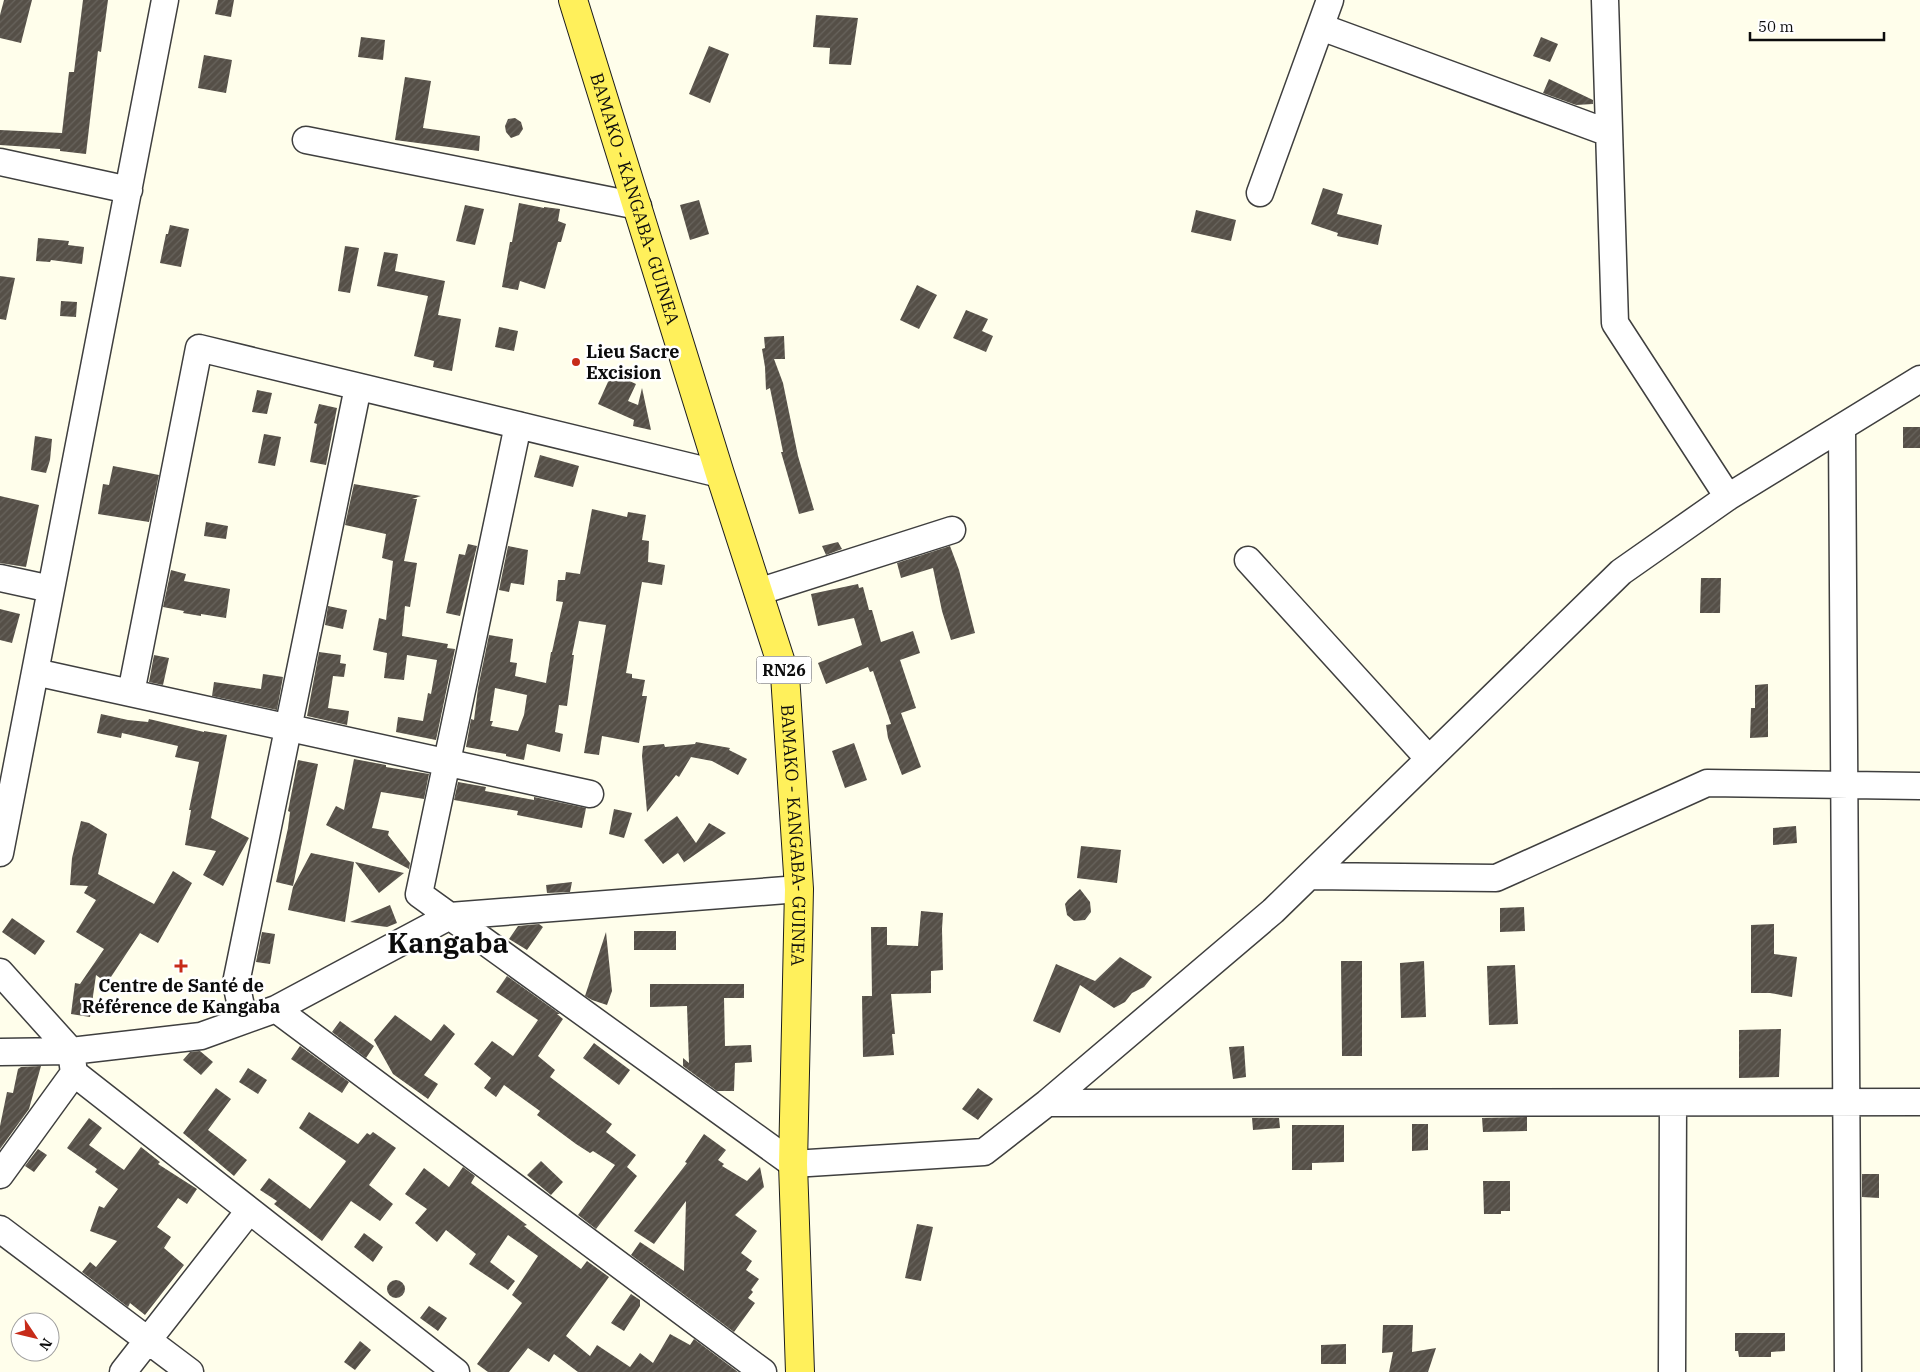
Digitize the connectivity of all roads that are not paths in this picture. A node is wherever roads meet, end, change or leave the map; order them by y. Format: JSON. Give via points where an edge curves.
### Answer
{"nodes":[{"id":1,"x":166,"y":0,"type":"edge"},
{"id":2,"x":573,"y":0,"type":"edge"},
{"id":3,"x":1330,"y":0,"type":"edge"},
{"id":4,"x":1605,"y":0,"type":"edge"},
{"id":5,"x":1321,"y":27,"type":"junction"},
{"id":6,"x":1609,"y":133,"type":"junction"},
{"id":7,"x":306,"y":140,"type":"dead end"},
{"id":8,"x":0,"y":162,"type":"edge"},
{"id":9,"x":129,"y":190,"type":"junction"},
{"id":10,"x":1260,"y":193,"type":"dead end"},
{"id":11,"x":638,"y":206,"type":"junction"},
{"id":12,"x":1920,"y":379,"type":"edge"},
{"id":13,"x":358,"y":387,"type":"junction"},
{"id":14,"x":518,"y":425,"type":"junction"},
{"id":15,"x":1842,"y":428,"type":"junction"},
{"id":16,"x":720,"y":474,"type":"junction"},
{"id":17,"x":1728,"y":497,"type":"junction"},
{"id":18,"x":952,"y":530,"type":"dead end"},
{"id":19,"x":1248,"y":560,"type":"dead end"},
{"id":20,"x":0,"y":578,"type":"edge"},
{"id":21,"x":51,"y":589,"type":"junction"},
{"id":22,"x":758,"y":592,"type":"junction"},
{"id":23,"x":35,"y":672,"type":"junction"},
{"id":24,"x":131,"y":693,"type":"junction"},
{"id":25,"x":288,"y":727,"type":"junction"},
{"id":26,"x":1429,"y":759,"type":"junction"},
{"id":27,"x":9,"y":761,"type":"edge"},
{"id":28,"x":447,"y":762,"type":"junction"},
{"id":29,"x":1844,"y":785,"type":"junction"},
{"id":30,"x":1920,"y":786,"type":"edge"},
{"id":31,"x":590,"y":794,"type":"dead end"},
{"id":32,"x":0,"y":853,"type":"edge"},
{"id":33,"x":1309,"y":876,"type":"junction"},
{"id":34,"x":799,"y":889,"type":"junction"},
{"id":35,"x":450,"y":916,"type":"junction"},
{"id":36,"x":0,"y":972,"type":"edge"},
{"id":37,"x":276,"y":1009,"type":"junction"},
{"id":38,"x":244,"y":1020,"type":"junction"},
{"id":39,"x":0,"y":1052,"type":"edge"},
{"id":40,"x":72,"y":1062,"type":"junction"},
{"id":41,"x":1846,"y":1102,"type":"junction"},
{"id":42,"x":1920,"y":1102,"type":"edge"},
{"id":43,"x":1047,"y":1103,"type":"junction"},
{"id":44,"x":1672,"y":1103,"type":"junction"},
{"id":45,"x":793,"y":1164,"type":"junction"},
{"id":46,"x":0,"y":1176,"type":"edge"},
{"id":47,"x":249,"y":1211,"type":"junction"},
{"id":48,"x":0,"y":1229,"type":"edge"},
{"id":49,"x":148,"y":1340,"type":"junction"},
{"id":50,"x":123,"y":1372,"type":"edge"},
{"id":51,"x":190,"y":1372,"type":"edge"},
{"id":52,"x":456,"y":1372,"type":"edge"},
{"id":53,"x":763,"y":1372,"type":"edge"},
{"id":54,"x":800,"y":1372,"type":"edge"},
{"id":55,"x":1672,"y":1372,"type":"edge"},
{"id":56,"x":1848,"y":1372,"type":"edge"}],
"edges":[{"from":1,"to":9,"type":"street"},
{"from":2,"to":11,"type":"main road","name":"BAMAKO - KANGABA- GUINEA","number":"RN26"},
{"from":3,"to":5,"type":"street"},
{"from":4,"to":6,"type":"street"},
{"from":5,"to":6,"type":"street"},
{"from":5,"to":10,"type":"street"},
{"from":6,"to":17,"type":"street","via":[[1615,323]]},
{"from":7,"to":11,"type":"street"},
{"from":8,"to":9,"type":"street"},
{"from":9,"to":21,"type":"street"},
{"from":11,"to":16,"type":"main road","name":"BAMAKO - KANGABA- GUINEA","number":"RN26"},
{"from":12,"to":15,"type":"street"},
{"from":13,"to":14,"type":"street"},
{"from":13,"to":24,"type":"street","via":[[199,348]]},
{"from":13,"to":25,"type":"street"},
{"from":14,"to":16,"type":"street"},
{"from":14,"to":28,"type":"street"},
{"from":15,"to":17,"type":"street"},
{"from":15,"to":29,"type":"street"},
{"from":16,"to":22,"type":"main road","name":"BAMAKO - KANGABA- GUINEA","number":"RN26"},
{"from":17,"to":26,"type":"street","via":[[1621,572]]},
{"from":18,"to":22,"type":"street"},
{"from":19,"to":26,"type":"street"},
{"from":20,"to":21,"type":"street"},
{"from":21,"to":23,"type":"street"},
{"from":22,"to":34,"type":"main road","name":"BAMAKO - KANGABA- GUINEA","number":"RN26","via":[[786,675]]},
{"from":23,"to":24,"type":"street"},
{"from":23,"to":27,"type":"street"},
{"from":24,"to":25,"type":"street"},
{"from":25,"to":28,"type":"street"},
{"from":25,"to":38,"type":"street","via":[[236,983]]},
{"from":26,"to":33,"type":"street"},
{"from":27,"to":32,"type":"street"},
{"from":28,"to":31,"type":"street"},
{"from":28,"to":35,"type":"street","via":[[419,894]]},
{"from":29,"to":30,"type":"street"},
{"from":29,"to":33,"type":"street","via":[[1708,782],[1496,878]]},
{"from":29,"to":41,"type":"street"},
{"from":33,"to":43,"type":"street","via":[[1273,911]]},
{"from":34,"to":35,"type":"street"},
{"from":34,"to":45,"type":"main road","name":"BAMAKO - KANGABA- GUINEA","number":"RN26"},
{"from":35,"to":37,"type":"street"},
{"from":35,"to":45,"type":"street"},
{"from":36,"to":40,"type":"street"},
{"from":37,"to":38,"type":"street"},
{"from":37,"to":53,"type":"street"},
{"from":38,"to":40,"type":"street","via":[[201,1036]]},
{"from":39,"to":40,"type":"street"},
{"from":40,"to":46,"type":"street"},
{"from":40,"to":47,"type":"street"},
{"from":41,"to":42,"type":"street"},
{"from":41,"to":44,"type":"street"},
{"from":41,"to":56,"type":"street"},
{"from":43,"to":44,"type":"street"},
{"from":43,"to":45,"type":"street","via":[[984,1152]]},
{"from":44,"to":55,"type":"street"},
{"from":45,"to":54,"type":"main road","name":"BAMAKO - KANGABA- GUINEA","number":"RN26"},
{"from":47,"to":49,"type":"street"},
{"from":47,"to":52,"type":"street"},
{"from":48,"to":49,"type":"street"},
{"from":49,"to":50,"type":"street"},
{"from":49,"to":51,"type":"street"}]}
